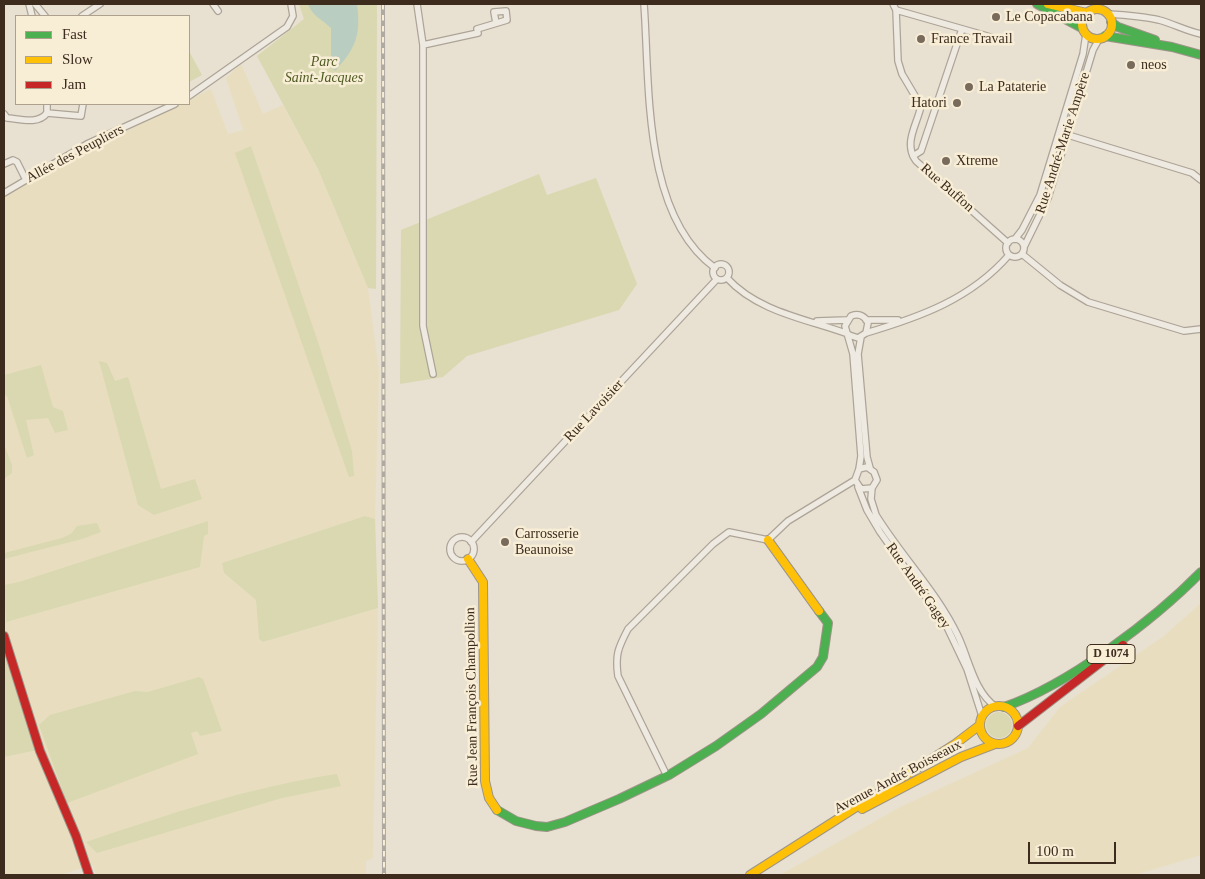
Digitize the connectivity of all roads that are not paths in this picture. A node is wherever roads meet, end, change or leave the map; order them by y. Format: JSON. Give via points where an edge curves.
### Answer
{"nodes":[{"id":1,"x":35,"y":4,"type":"edge"},
{"id":2,"x":100,"y":4,"type":"edge"},
{"id":3,"x":213,"y":4,"type":"edge"},
{"id":4,"x":291,"y":4,"type":"edge"},
{"id":5,"x":418,"y":4,"type":"edge"},
{"id":6,"x":644,"y":4,"type":"edge"},
{"id":7,"x":893,"y":4,"type":"edge"},
{"id":8,"x":1037,"y":4,"type":"edge"},
{"id":9,"x":1048,"y":4,"type":"edge"},
{"id":10,"x":896,"y":10,"type":"junction"},
{"id":11,"x":218,"y":12,"type":"dead end"},
{"id":12,"x":1087,"y":13,"type":"junction"},
{"id":13,"x":1107,"y":14,"type":"junction"},
{"id":14,"x":44,"y":15,"type":"edge"},
{"id":15,"x":84,"y":15,"type":"edge"},
{"id":16,"x":1111,"y":22,"type":"junction"},
{"id":17,"x":496,"y":23,"type":"dead end"},
{"id":18,"x":962,"y":29,"type":"junction"},
{"id":19,"x":1084,"y":31,"type":"junction"},
{"id":20,"x":1201,"y":34,"type":"edge"},
{"id":21,"x":1102,"y":37,"type":"junction"},
{"id":22,"x":1001,"y":40,"type":"dead end"},
{"id":23,"x":423,"y":45,"type":"junction"},
{"id":24,"x":1172,"y":47,"type":"junction"},
{"id":25,"x":1201,"y":55,"type":"edge"},
{"id":26,"x":190,"y":95,"type":"edge"},
{"id":27,"x":47,"y":105,"type":"edge"},
{"id":28,"x":83,"y":105,"type":"edge"},
{"id":29,"x":173,"y":105,"type":"edge"},
{"id":30,"x":47,"y":113,"type":"junction"},
{"id":31,"x":4,"y":114,"type":"edge"},
{"id":32,"x":1068,"y":135,"type":"junction"},
{"id":33,"x":913,"y":156,"type":"junction"},
{"id":34,"x":4,"y":164,"type":"edge"},
{"id":35,"x":26,"y":180,"type":"junction"},
{"id":36,"x":1201,"y":180,"type":"edge"},
{"id":37,"x":4,"y":193,"type":"edge"},
{"id":38,"x":1015,"y":239,"type":"junction"},
{"id":39,"x":1008,"y":243,"type":"junction"},
{"id":40,"x":1024,"y":247,"type":"junction"},
{"id":41,"x":1022,"y":254,"type":"junction"},
{"id":42,"x":1009,"y":255,"type":"junction"},
{"id":43,"x":715,"y":268,"type":"junction"},
{"id":44,"x":727,"y":278,"type":"junction"},
{"id":45,"x":718,"y":279,"type":"junction"},
{"id":46,"x":847,"y":320,"type":"junction"},
{"id":47,"x":866,"y":320,"type":"junction"},
{"id":48,"x":905,"y":320,"type":"junction"},
{"id":49,"x":810,"y":321,"type":"junction"},
{"id":50,"x":1201,"y":328,"type":"edge"},
{"id":51,"x":849,"y":335,"type":"junction"},
{"id":52,"x":864,"y":335,"type":"junction"},
{"id":53,"x":433,"y":374,"type":"dead end"},
{"id":54,"x":870,"y":468,"type":"junction"},
{"id":55,"x":860,"y":469,"type":"junction"},
{"id":56,"x":855,"y":480,"type":"junction"},
{"id":57,"x":858,"y":487,"type":"junction"},
{"id":58,"x":872,"y":488,"type":"junction"},
{"id":59,"x":768,"y":540,"type":"junction"},
{"id":60,"x":471,"y":542,"type":"junction"},
{"id":61,"x":468,"y":559,"type":"junction"},
{"id":62,"x":1201,"y":572,"type":"edge"},
{"id":63,"x":1201,"y":578,"type":"edge"},
{"id":64,"x":4,"y":636,"type":"edge"},
{"id":65,"x":1000,"y":707,"type":"junction"},
{"id":66,"x":981,"y":720,"type":"junction"},
{"id":67,"x":1018,"y":726,"type":"junction"},
{"id":68,"x":995,"y":744,"type":"junction"},
{"id":69,"x":666,"y":774,"type":"junction"},
{"id":70,"x":813,"y":835,"type":"junction"},
{"id":71,"x":89,"y":875,"type":"edge"},
{"id":72,"x":750,"y":875,"type":"edge"}],
"edges":[{"from":1,"to":14,"type":"street"},
{"from":2,"to":15,"type":"street"},
{"from":3,"to":11,"type":"street"},
{"from":4,"to":26,"type":"street","via":[[293,16],[286,27]]},
{"from":5,"to":23,"type":"street"},
{"from":6,"to":43,"type":"street","via":[[653,140],[660,178],[682,229]]},
{"from":7,"to":10,"type":"street","name":"Rue Buffon"},
{"from":8,"to":19,"type":"main road"},
{"from":9,"to":12,"type":"main road"},
{"from":10,"to":18,"type":"street"},
{"from":10,"to":33,"type":"street","name":"Rue Buffon","via":[[898,61],[902,74],[922,106],[910,140]]},
{"from":12,"to":13,"type":"main road","via":[[1097,9]]},
{"from":12,"to":19,"type":"main road","via":[[1082,20]]},
{"from":13,"to":16,"type":"main road"},
{"from":13,"to":20,"type":"street","via":[[1152,19]]},
{"from":16,"to":21,"type":"main road","via":[[1110,31]]},
{"from":16,"to":24,"type":"main road"},
{"from":17,"to":23,"type":"street","via":[[477,29],[478,33]]},
{"from":18,"to":22,"type":"street"},
{"from":18,"to":33,"type":"street","via":[[921,151]]},
{"from":19,"to":21,"type":"main road","via":[[1090,38]]},
{"from":19,"to":38,"type":"street","name":"Rue André-Marie Ampère","via":[[1083,54],[1042,187],[1033,211]]},
{"from":21,"to":24,"type":"main road"},
{"from":21,"to":32,"type":"street","name":"Rue André-Marie Ampère","via":[[1093,50]]},
{"from":23,"to":53,"type":"street","via":[[423,326]]},
{"from":24,"to":25,"type":"main road"},
{"from":27,"to":30,"type":"street"},
{"from":28,"to":30,"type":"street","via":[[81,116]]},
{"from":29,"to":35,"type":"street","name":"Allée des Peupliers","via":[[86,144]]},
{"from":30,"to":31,"type":"street","via":[[35,121],[8,118]]},
{"from":32,"to":36,"type":"street","via":[[1192,173]]},
{"from":32,"to":40,"type":"street","name":"Rue André-Marie Ampère","via":[[1048,198]]},
{"from":33,"to":39,"type":"street","name":"Rue Buffon"},
{"from":34,"to":35,"type":"street","via":[[13,160],[17,162]]},
{"from":35,"to":37,"type":"street","name":"Allée des Peupliers"},
{"from":38,"to":39,"type":"street","name":"Rue André-Marie Ampère"},
{"from":38,"to":40,"type":"street"},
{"from":39,"to":42,"type":"street"},
{"from":40,"to":41,"type":"street","name":"Rue André-Marie Ampère"},
{"from":41,"to":42,"type":"street","via":[[1014,258]]},
{"from":41,"to":50,"type":"street","via":[[1060,286],[1088,302],[1184,331]]},
{"from":42,"to":48,"type":"street","via":[[982,282],[960,297]]},
{"from":43,"to":44,"type":"street","via":[[722,264],[726,266]]},
{"from":43,"to":45,"type":"street","via":[[714,275]]},
{"from":44,"to":45,"type":"street"},
{"from":44,"to":49,"type":"street","via":[[768,307]]},
{"from":45,"to":60,"type":"street","name":"Rue Lavoisier"},
{"from":46,"to":47,"type":"street","via":[[857,315]]},
{"from":46,"to":49,"type":"street"},
{"from":46,"to":51,"type":"street","via":[[845,329]]},
{"from":47,"to":48,"type":"street"},
{"from":47,"to":52,"type":"street","via":[[868,326]]},
{"from":48,"to":52,"type":"street"},
{"from":49,"to":51,"type":"street"},
{"from":51,"to":52,"type":"street","via":[[855,338]]},
{"from":51,"to":55,"type":"street"},
{"from":52,"to":54,"type":"street","via":[[858,354]]},
{"from":54,"to":55,"type":"street"},
{"from":54,"to":58,"type":"street","via":[[877,477]]},
{"from":55,"to":56,"type":"street"},
{"from":56,"to":57,"type":"street"},
{"from":56,"to":59,"type":"street","via":[[788,521]]},
{"from":57,"to":58,"type":"street"},
{"from":57,"to":66,"type":"street","name":"Rue André Gagey","via":[[880,532],[947,626],[967,669]]},
{"from":58,"to":65,"type":"street","name":"Rue André Gagey","via":[[871,499],[876,515],[942,608],[983,693]]},
{"from":59,"to":69,"type":"main road","name":"Rue Jean François Champollion","via":[[828,623],[823,657],[814,672],[763,714],[698,759]]},
{"from":59,"to":69,"type":"street","via":[[729,532],[713,544],[628,630],[619,646],[615,660],[618,676]]},
{"from":60,"to":61,"type":"street","via":[[473,551]]},
{"from":60,"to":61,"type":"street","via":[[459,538],[450,547],[455,559]]},
{"from":61,"to":69,"type":"main road","name":"Rue Jean François Champollion","via":[[483,582],[484,781],[494,808],[507,818],[540,827],[553,826],[622,798]]},
{"from":62,"to":65,"type":"main road","number":"D 1074","via":[[1156,613],[1121,639],[1038,692]]},
{"from":63,"to":67,"type":"main road","number":"D 1074","via":[[1149,625]]},
{"from":64,"to":71,"type":"main road","via":[[33,731]]},
{"from":65,"to":66,"type":"main road","via":[[988,710]]},
{"from":65,"to":67,"type":"main road","via":[[1014,714]]},
{"from":66,"to":68,"type":"main road","via":[[982,735]]},
{"from":66,"to":70,"type":"main road","name":"Avenue André Boisseaux","via":[[956,744]]},
{"from":67,"to":68,"type":"main road","via":[[1012,739]]},
{"from":68,"to":70,"type":"main road","name":"Avenue André Boisseaux","via":[[961,757]]},
{"from":70,"to":72,"type":"main road","name":"Avenue André Boisseaux"}]}
